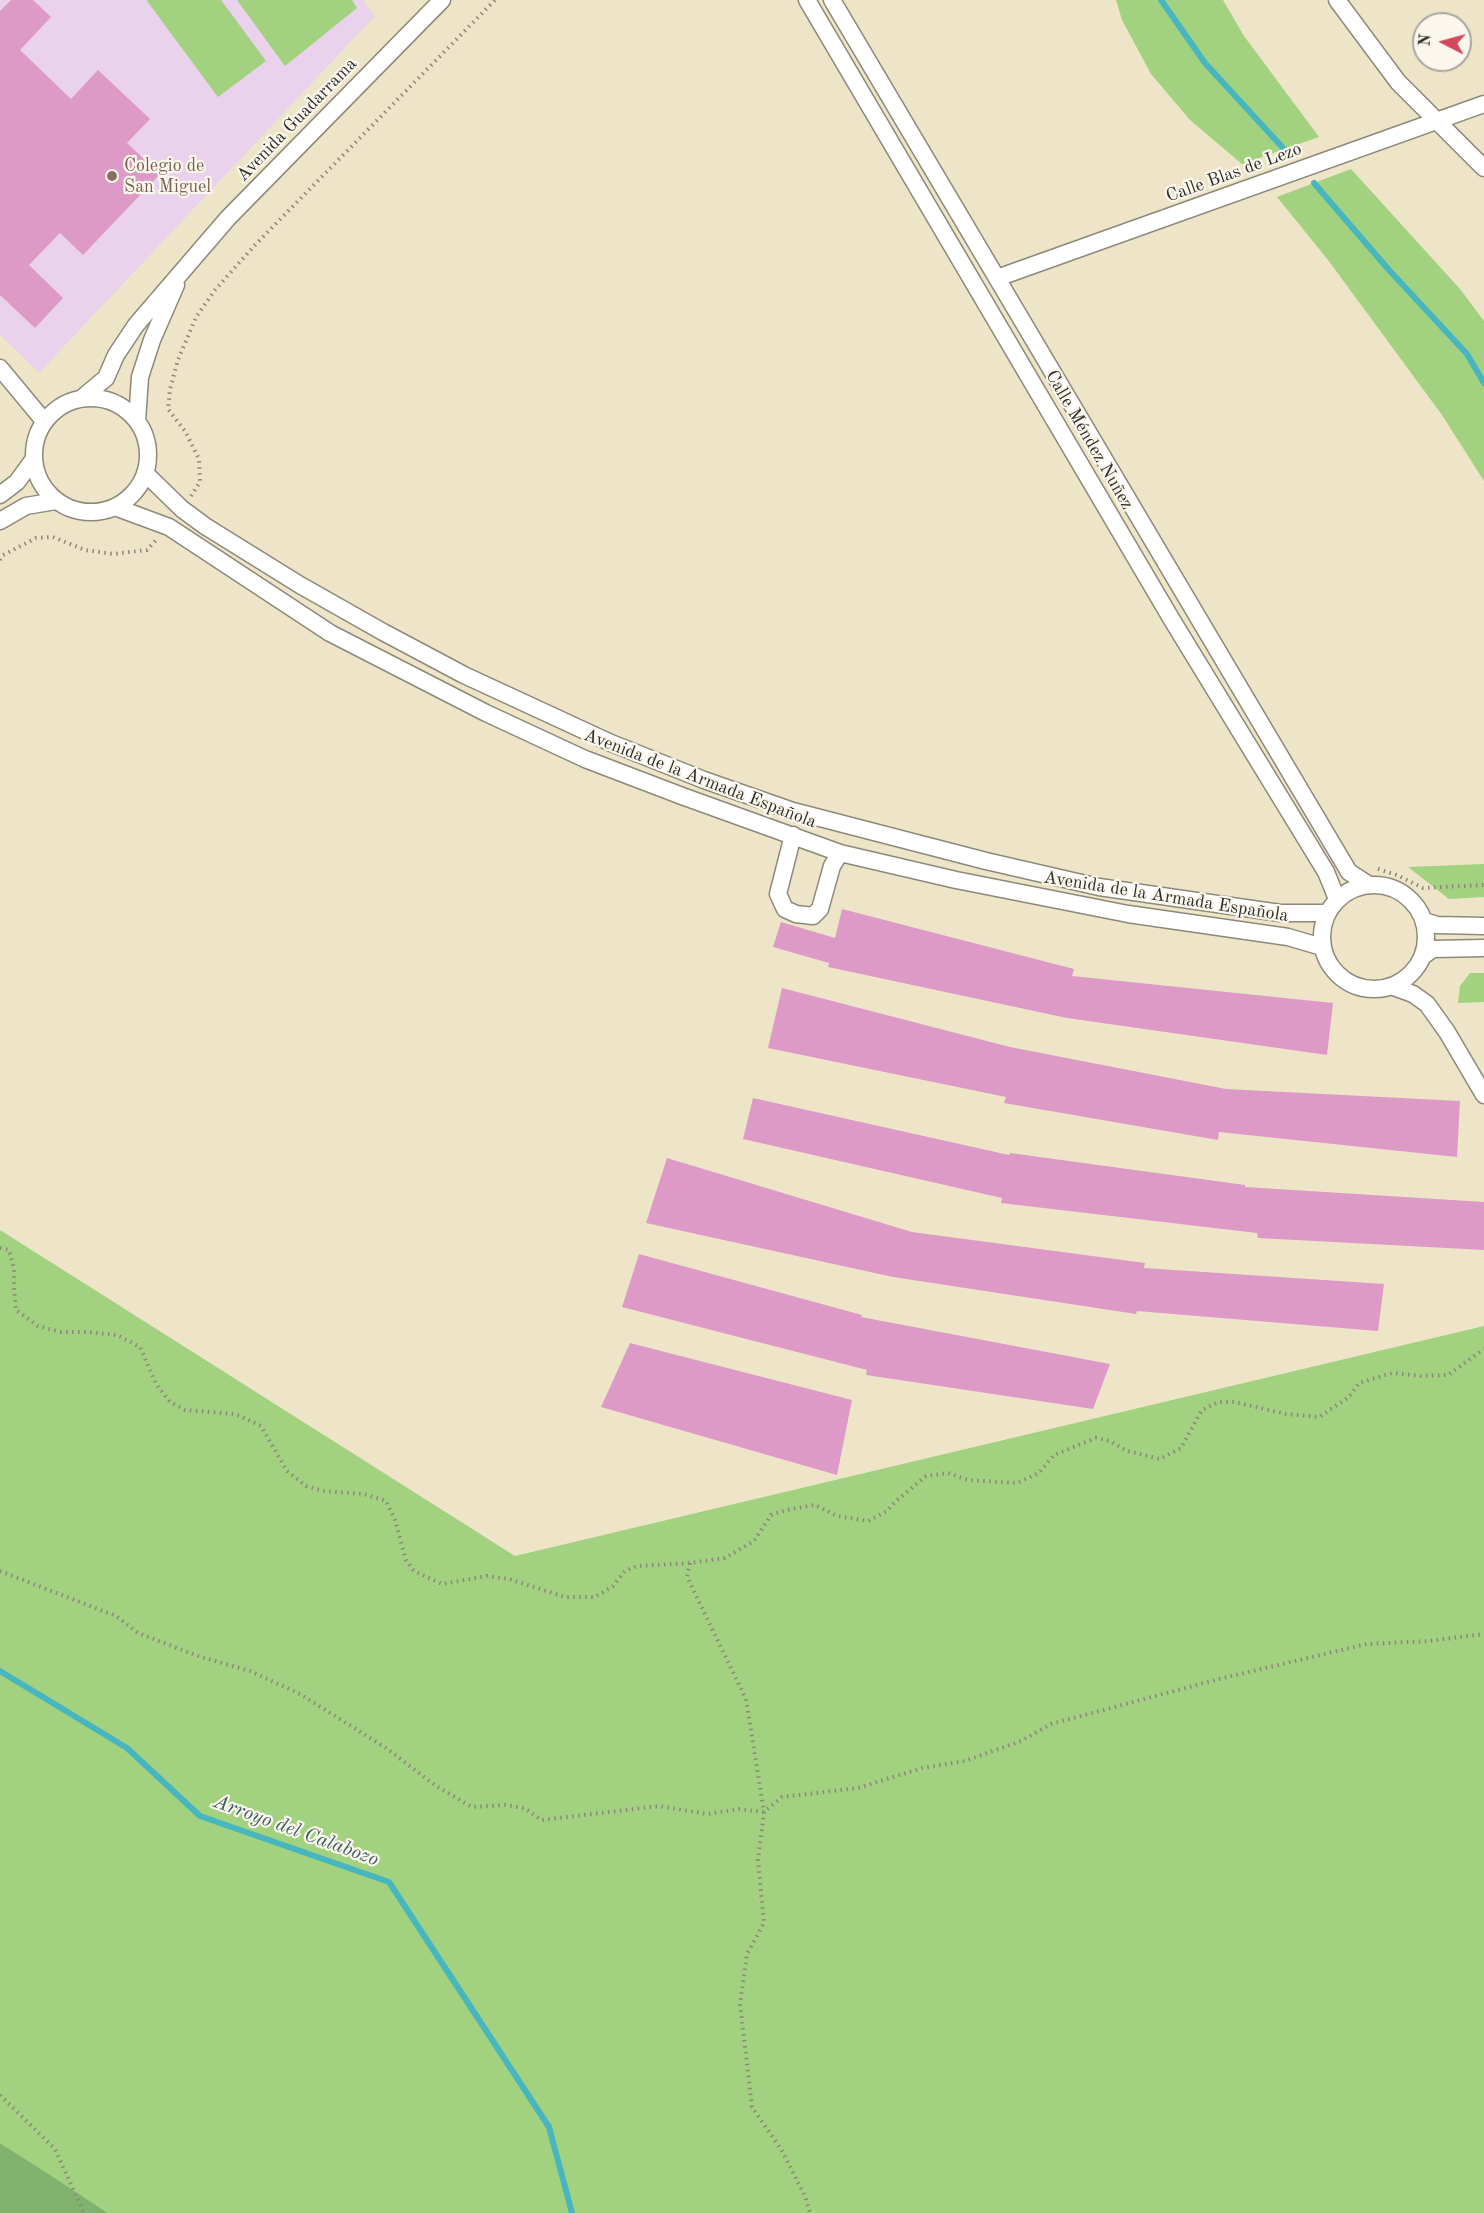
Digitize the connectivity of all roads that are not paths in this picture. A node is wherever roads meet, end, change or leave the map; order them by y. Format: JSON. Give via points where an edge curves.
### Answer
{"nodes":[{"id":1,"x":442,"y":0,"type":"edge"},
{"id":2,"x":807,"y":0,"type":"edge"},
{"id":3,"x":1337,"y":0,"type":"edge"},
{"id":4,"x":840,"y":5,"type":"edge"},
{"id":5,"x":1484,"y":104,"type":"edge"},
{"id":6,"x":1437,"y":121,"type":"junction"},
{"id":7,"x":1484,"y":168,"type":"edge"},
{"id":8,"x":183,"y":271,"type":"junction"},
{"id":9,"x":997,"y":278,"type":"junction"},
{"id":10,"x":0,"y":368,"type":"edge"},
{"id":11,"x":82,"y":398,"type":"junction"},
{"id":12,"x":44,"y":421,"type":"junction"},
{"id":13,"x":137,"y":421,"type":"junction"},
{"id":14,"x":33,"y":460,"type":"junction"},
{"id":15,"x":145,"y":473,"type":"junction"},
{"id":16,"x":0,"y":495,"type":"edge"},
{"id":17,"x":56,"y":501,"type":"junction"},
{"id":18,"x":115,"y":507,"type":"junction"},
{"id":19,"x":0,"y":521,"type":"edge"},
{"id":20,"x":793,"y":835,"type":"junction"},
{"id":21,"x":840,"y":853,"type":"junction"},
{"id":22,"x":1369,"y":885,"type":"junction"},
{"id":23,"x":1337,"y":899,"type":"junction"},
{"id":24,"x":1327,"y":914,"type":"junction"},
{"id":25,"x":1424,"y":921,"type":"junction"},
{"id":26,"x":1484,"y":926,"type":"edge"},
{"id":27,"x":1323,"y":947,"type":"junction"},
{"id":28,"x":1484,"y":948,"type":"edge"},
{"id":29,"x":1423,"y":956,"type":"junction"},
{"id":30,"x":1391,"y":986,"type":"junction"},
{"id":31,"x":1484,"y":1095,"type":"edge"}],
"edges":[{"from":1,"to":8,"type":"street","name":"Avenida Guadarrama","via":[[228,218]]},
{"from":2,"to":23,"type":"street","name":"Calle Méndez Nuñez","via":[[1166,610],[1322,865]]},
{"from":3,"to":6,"type":"street","via":[[1398,82]]},
{"from":4,"to":9,"type":"street","name":"Calle Méndez Nuñez"},
{"from":5,"to":6,"type":"street","name":"Calle Blas de Lezo"},
{"from":6,"to":7,"type":"street"},
{"from":6,"to":9,"type":"street","name":"Calle Blas de Lezo"},
{"from":8,"to":11,"type":"street","name":"Avenida Guadarrama","via":[[136,325],[106,378]]},
{"from":8,"to":13,"type":"street","name":"Avenida Guadarrama","via":[[140,377]]},
{"from":9,"to":22,"type":"street","name":"Calle Méndez Nuñez","via":[[1349,872]]},
{"from":10,"to":12,"type":"street"},
{"from":11,"to":12,"type":"street","via":[[61,406]]},
{"from":11,"to":13,"type":"street","via":[[112,401]]},
{"from":12,"to":14,"type":"street"},
{"from":13,"to":15,"type":"street","via":[[146,437]]},
{"from":14,"to":16,"type":"street","via":[[17,482]]},
{"from":14,"to":17,"type":"street","via":[[37,475]]},
{"from":15,"to":18,"type":"street","via":[[128,499]]},
{"from":15,"to":24,"type":"street","name":"Avenida de la Armada Española","via":[[182,509],[300,585],[464,675],[611,743],[704,780],[805,814],[1099,887],[1280,913]]},
{"from":17,"to":18,"type":"street","via":[[85,512]]},
{"from":17,"to":19,"type":"street","via":[[26,506]]},
{"from":18,"to":20,"type":"street","name":"Avenida de la Armada Española","via":[[169,527],[330,633],[486,713],[585,759]]},
{"from":20,"to":21,"type":"street","name":"Avenida de la Armada Española"},
{"from":20,"to":21,"type":"street","via":[[778,894],[785,909],[796,914],[813,916],[820,909],[832,866]]},
{"from":21,"to":27,"type":"street","name":"Avenida de la Armada Española","via":[[1060,901],[1288,937]]},
{"from":22,"to":23,"type":"street","via":[[1352,889]]},
{"from":22,"to":25,"type":"street","via":[[1387,886],[1403,893]]},
{"from":23,"to":24,"type":"street"},
{"from":24,"to":27,"type":"street","via":[[1322,930]]},
{"from":25,"to":26,"type":"street"},
{"from":25,"to":29,"type":"street"},
{"from":27,"to":30,"type":"street","via":[[1339,976],[1353,985],[1369,989]]},
{"from":28,"to":29,"type":"street","via":[[1433,949]]},
{"from":29,"to":30,"type":"street","via":[[1414,970]]},
{"from":30,"to":31,"type":"street","via":[[1427,1004]]}]}
